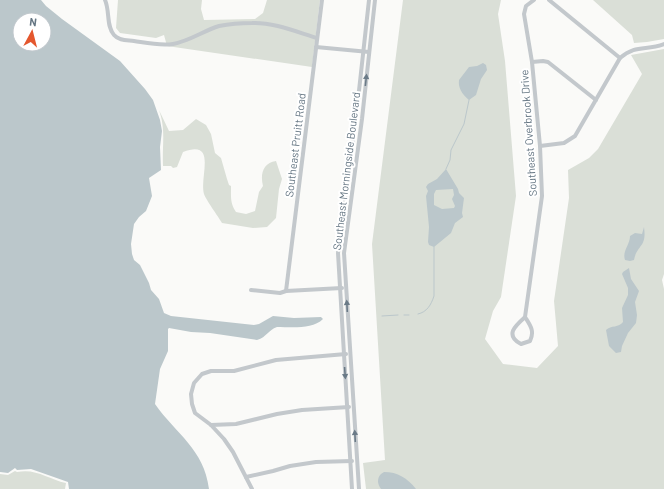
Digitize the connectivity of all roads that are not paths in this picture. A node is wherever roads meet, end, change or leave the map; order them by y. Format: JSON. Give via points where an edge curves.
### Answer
{"nodes":[{"id":1,"x":105,"y":0,"type":"edge"},
{"id":2,"x":322,"y":0,"type":"edge"},
{"id":3,"x":369,"y":0,"type":"edge"},
{"id":4,"x":376,"y":0,"type":"edge"},
{"id":5,"x":534,"y":0,"type":"edge"},
{"id":6,"x":549,"y":0,"type":"edge"},
{"id":7,"x":317,"y":38,"type":"junction"},
{"id":8,"x":664,"y":44,"type":"edge"},
{"id":9,"x":316,"y":46,"type":"junction"},
{"id":10,"x":363,"y":52,"type":"junction"},
{"id":11,"x":369,"y":52,"type":"junction"},
{"id":12,"x":620,"y":58,"type":"junction"},
{"id":13,"x":532,"y":62,"type":"junction"},
{"id":14,"x":596,"y":100,"type":"junction"},
{"id":15,"x":356,"y":111,"type":"junction"},
{"id":16,"x":363,"y":112,"type":"junction"},
{"id":17,"x":540,"y":146,"type":"junction"},
{"id":18,"x":349,"y":169,"type":"junction"},
{"id":19,"x":355,"y":170,"type":"junction"},
{"id":20,"x":341,"y":228,"type":"junction"},
{"id":21,"x":347,"y":229,"type":"junction"},
{"id":22,"x":346,"y":287,"type":"junction"},
{"id":23,"x":340,"y":288,"type":"junction"},
{"id":24,"x":251,"y":290,"type":"dead end"},
{"id":25,"x":286,"y":291,"type":"junction"},
{"id":26,"x":525,"y":317,"type":"junction"},
{"id":27,"x":344,"y":354,"type":"junction"},
{"id":28,"x":350,"y":354,"type":"junction"},
{"id":29,"x":347,"y":407,"type":"junction"},
{"id":30,"x":354,"y":407,"type":"junction"},
{"id":31,"x":211,"y":426,"type":"junction"},
{"id":32,"x":357,"y":460,"type":"junction"},
{"id":33,"x":350,"y":461,"type":"junction"},
{"id":34,"x":246,"y":477,"type":"junction"},
{"id":35,"x":252,"y":489,"type":"edge"},
{"id":36,"x":352,"y":489,"type":"edge"},
{"id":37,"x":359,"y":489,"type":"edge"}],
"edges":[{"from":1,"to":7,"type":"street","via":[[110,27],[114,35],[121,40],[173,44],[218,27],[254,23],[268,24]]},
{"from":2,"to":7,"type":"street","name":"Southeast Pruitt Road"},
{"from":3,"to":10,"type":"street","name":"Southeast Morningside Boulevard"},
{"from":4,"to":11,"type":"street","name":"Southeast Morningside Boulevard"},
{"from":5,"to":13,"type":"street","name":"Southeast Overbrook Drive","via":[[526,6],[524,14]]},
{"from":6,"to":12,"type":"street"},
{"from":7,"to":9,"type":"street","name":"Southeast Pruitt Road"},
{"from":8,"to":12,"type":"street","via":[[635,48]]},
{"from":9,"to":10,"type":"street"},
{"from":9,"to":25,"type":"street","name":"Southeast Pruitt Road"},
{"from":10,"to":11,"type":"street"},
{"from":10,"to":15,"type":"street","name":"Southeast Morningside Boulevard"},
{"from":16,"to":11,"type":"street","name":"Southeast Morningside Boulevard","one_way":true},
{"from":12,"to":14,"type":"street"},
{"from":13,"to":14,"type":"street","via":[[548,62]]},
{"from":13,"to":17,"type":"street","name":"Southeast Overbrook Drive"},
{"from":14,"to":17,"type":"street","via":[[575,136],[564,143]]},
{"from":15,"to":16,"type":"street"},
{"from":15,"to":18,"type":"street","name":"Southeast Morningside Boulevard"},
{"from":16,"to":19,"type":"street","name":"Southeast Morningside Boulevard"},
{"from":17,"to":26,"type":"street","name":"Southeast Overbrook Drive","via":[[542,196]]},
{"from":18,"to":19,"type":"street"},
{"from":18,"to":20,"type":"street","name":"Southeast Morningside Boulevard"},
{"from":19,"to":21,"type":"street","name":"Southeast Morningside Boulevard"},
{"from":20,"to":21,"type":"street"},
{"from":20,"to":23,"type":"street","name":"Southeast Morningside Boulevard","via":[[338,253]]},
{"from":21,"to":22,"type":"street","name":"Southeast Morningside Boulevard","via":[[344,253]]},
{"from":22,"to":23,"type":"street"},
{"from":28,"to":22,"type":"street","name":"Southeast Morningside Boulevard","one_way":true},
{"from":23,"to":25,"type":"street"},
{"from":23,"to":27,"type":"street","name":"Southeast Morningside Boulevard"},
{"from":24,"to":25,"type":"street","via":[[280,294]]},
{"from":26,"to":26,"type":"street","via":[[513,331],[513,337],[521,344],[530,341],[533,335]]},
{"from":27,"to":28,"type":"street"},
{"from":27,"to":29,"type":"street","name":"Southeast Morningside Boulevard","one_way":true},
{"from":27,"to":31,"type":"street","via":[[276,360],[234,371],[211,371],[202,374],[194,383],[192,404],[195,413]]},
{"from":28,"to":30,"type":"street","name":"Southeast Morningside Boulevard"},
{"from":29,"to":30,"type":"street"},
{"from":29,"to":31,"type":"street","via":[[302,410],[236,424]]},
{"from":29,"to":33,"type":"street","name":"Southeast Morningside Boulevard"},
{"from":32,"to":30,"type":"street","name":"Southeast Morningside Boulevard","one_way":true},
{"from":31,"to":34,"type":"street","via":[[229,445]]},
{"from":32,"to":33,"type":"street"},
{"from":32,"to":37,"type":"street","name":"Southeast Morningside Boulevard"},
{"from":33,"to":34,"type":"street","via":[[316,462]]},
{"from":33,"to":36,"type":"street","name":"Southeast Morningside Boulevard"},
{"from":34,"to":35,"type":"street"}]}
